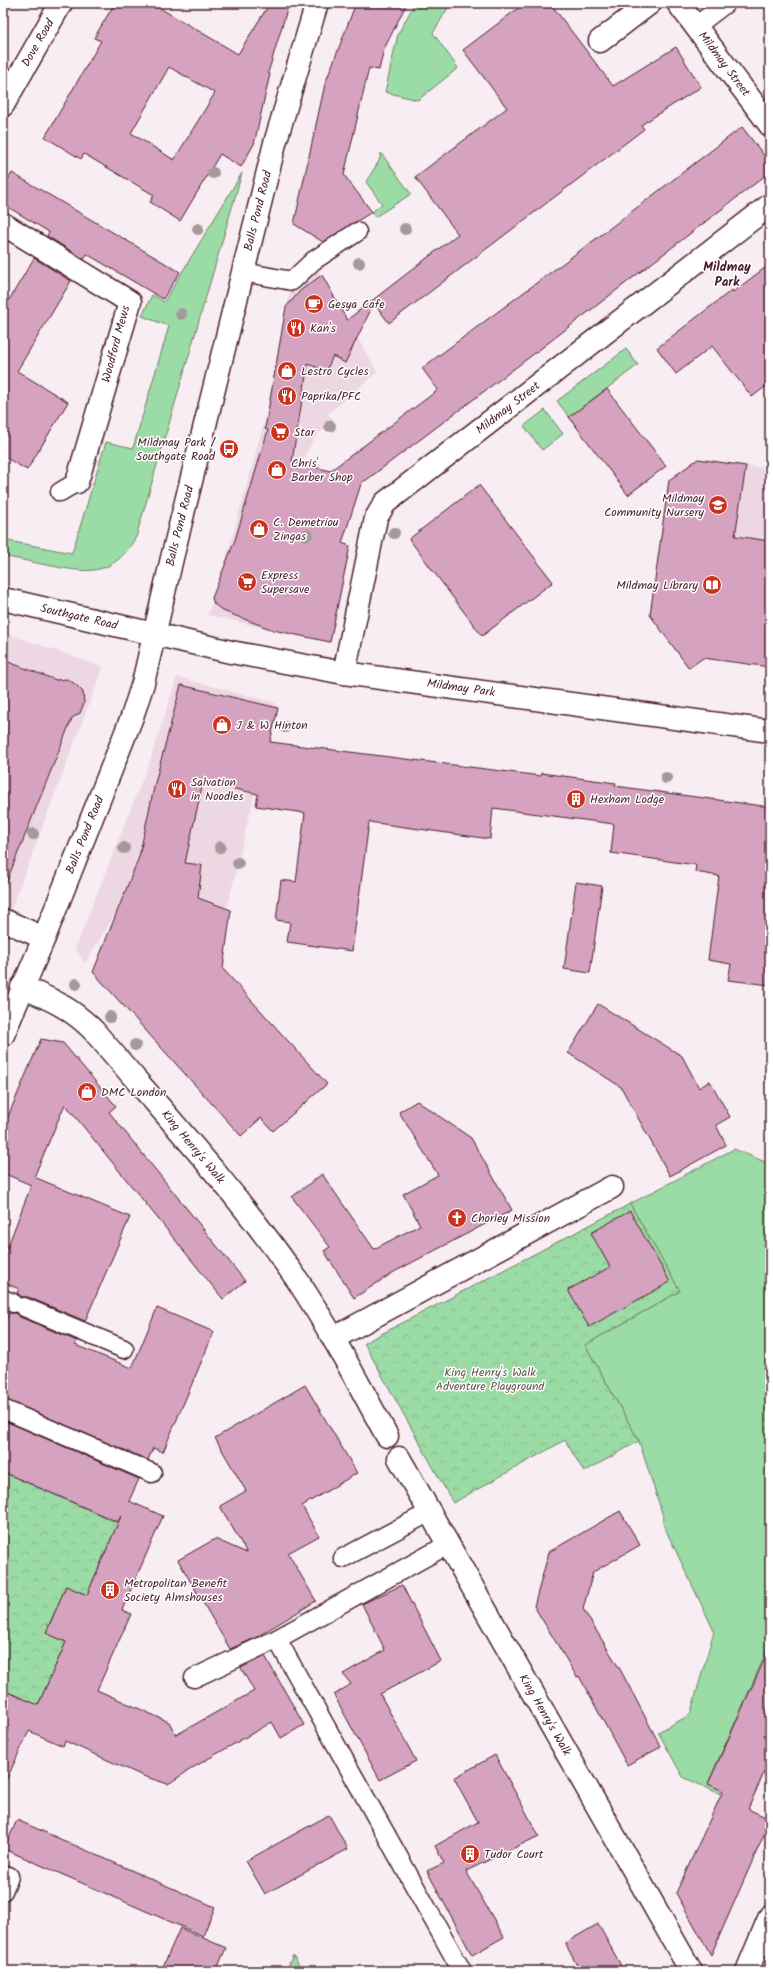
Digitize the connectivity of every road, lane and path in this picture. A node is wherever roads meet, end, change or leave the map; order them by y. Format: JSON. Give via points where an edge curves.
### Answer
{"nodes":[{"id":1,"x":61,"y":3,"type":"edge"},
{"id":2,"x":317,"y":3,"type":"edge"},
{"id":3,"x":650,"y":3,"type":"edge"},
{"id":4,"x":678,"y":3,"type":"edge"},
{"id":5,"x":726,"y":3,"type":"edge"},
{"id":6,"x":696,"y":26,"type":"junction"},
{"id":7,"x":600,"y":41,"type":"dead end"},
{"id":8,"x":3,"y":105,"type":"edge"},
{"id":9,"x":770,"y":125,"type":"edge"},
{"id":10,"x":770,"y":206,"type":"edge"},
{"id":11,"x":3,"y":224,"type":"edge"},
{"id":12,"x":357,"y":232,"type":"dead end"},
{"id":13,"x":243,"y":272,"type":"junction"},
{"id":14,"x":68,"y":487,"type":"dead end"},
{"id":15,"x":3,"y":599,"type":"edge"},
{"id":16,"x":154,"y":634,"type":"junction"},
{"id":17,"x":344,"y":673,"type":"junction"},
{"id":18,"x":770,"y":730,"type":"edge"},
{"id":19,"x":3,"y":920,"type":"edge"},
{"id":20,"x":44,"y":938,"type":"junction"},
{"id":21,"x":22,"y":987,"type":"junction"},
{"id":22,"x":3,"y":1035,"type":"edge"},
{"id":23,"x":612,"y":1187,"type":"dead end"},
{"id":24,"x":14,"y":1303,"type":"edge"},
{"id":25,"x":334,"y":1338,"type":"junction"},
{"id":26,"x":124,"y":1350,"type":"dead end"},
{"id":27,"x":3,"y":1409,"type":"edge"},
{"id":28,"x":387,"y":1436,"type":"dead end"},
{"id":29,"x":399,"y":1458,"type":"dead end"},
{"id":30,"x":152,"y":1473,"type":"dead end"},
{"id":31,"x":430,"y":1512,"type":"junction"},
{"id":32,"x":447,"y":1545,"type":"junction"},
{"id":33,"x":343,"y":1558,"type":"dead end"},
{"id":34,"x":277,"y":1639,"type":"junction"},
{"id":35,"x":194,"y":1678,"type":"dead end"},
{"id":36,"x":770,"y":1916,"type":"edge"},
{"id":37,"x":462,"y":1971,"type":"edge"},
{"id":38,"x":691,"y":1971,"type":"edge"},
{"id":39,"x":748,"y":1971,"type":"edge"}],
"edges":[{"from":1,"to":8,"type":"street","name":"Dove Road"},
{"from":2,"to":13,"type":"street","name":"Balls Pond Road","via":[[276,143]]},
{"from":3,"to":7,"type":"street"},
{"from":4,"to":6,"type":"street","name":"Mildmay Street"},
{"from":5,"to":6,"type":"lane"},
{"from":6,"to":9,"type":"street","name":"Mildmay Street"},
{"from":10,"to":17,"type":"street","name":"Mildmay Street","via":[[385,503],[376,518]]},
{"from":11,"to":14,"type":"street","name":"Woodford Mews","via":[[130,302]]},
{"from":12,"to":13,"type":"lane","via":[[313,261],[292,281]]},
{"from":13,"to":16,"type":"street","name":"Balls Pond Road"},
{"from":15,"to":16,"type":"street","name":"Southgate Road"},
{"from":16,"to":17,"type":"street","name":"Mildmay Park","via":[[231,652]]},
{"from":16,"to":20,"type":"street","name":"Balls Pond Road","via":[[136,706]]},
{"from":17,"to":18,"type":"street","name":"Mildmay Park"},
{"from":19,"to":20,"type":"street"},
{"from":20,"to":21,"type":"street","name":"Balls Pond Road"},
{"from":21,"to":22,"type":"street","name":"Balls Pond Road"},
{"from":21,"to":25,"type":"street","name":"King Henry's Walk","via":[[62,1005],[78,1015],[93,1030],[256,1225],[297,1280]]},
{"from":23,"to":25,"type":"street"},
{"from":24,"to":26,"type":"lane"},
{"from":25,"to":28,"type":"street","name":"King Henry's Walk"},
{"from":27,"to":30,"type":"lane"},
{"from":29,"to":31,"type":"street","name":"King Henry's Walk"},
{"from":31,"to":32,"type":"street","name":"King Henry's Walk"},
{"from":31,"to":33,"type":"lane"},
{"from":32,"to":34,"type":"lane"},
{"from":32,"to":38,"type":"street","name":"King Henry's Walk"},
{"from":34,"to":35,"type":"lane"},
{"from":34,"to":37,"type":"lane"},
{"from":36,"to":39,"type":"street"}]}
